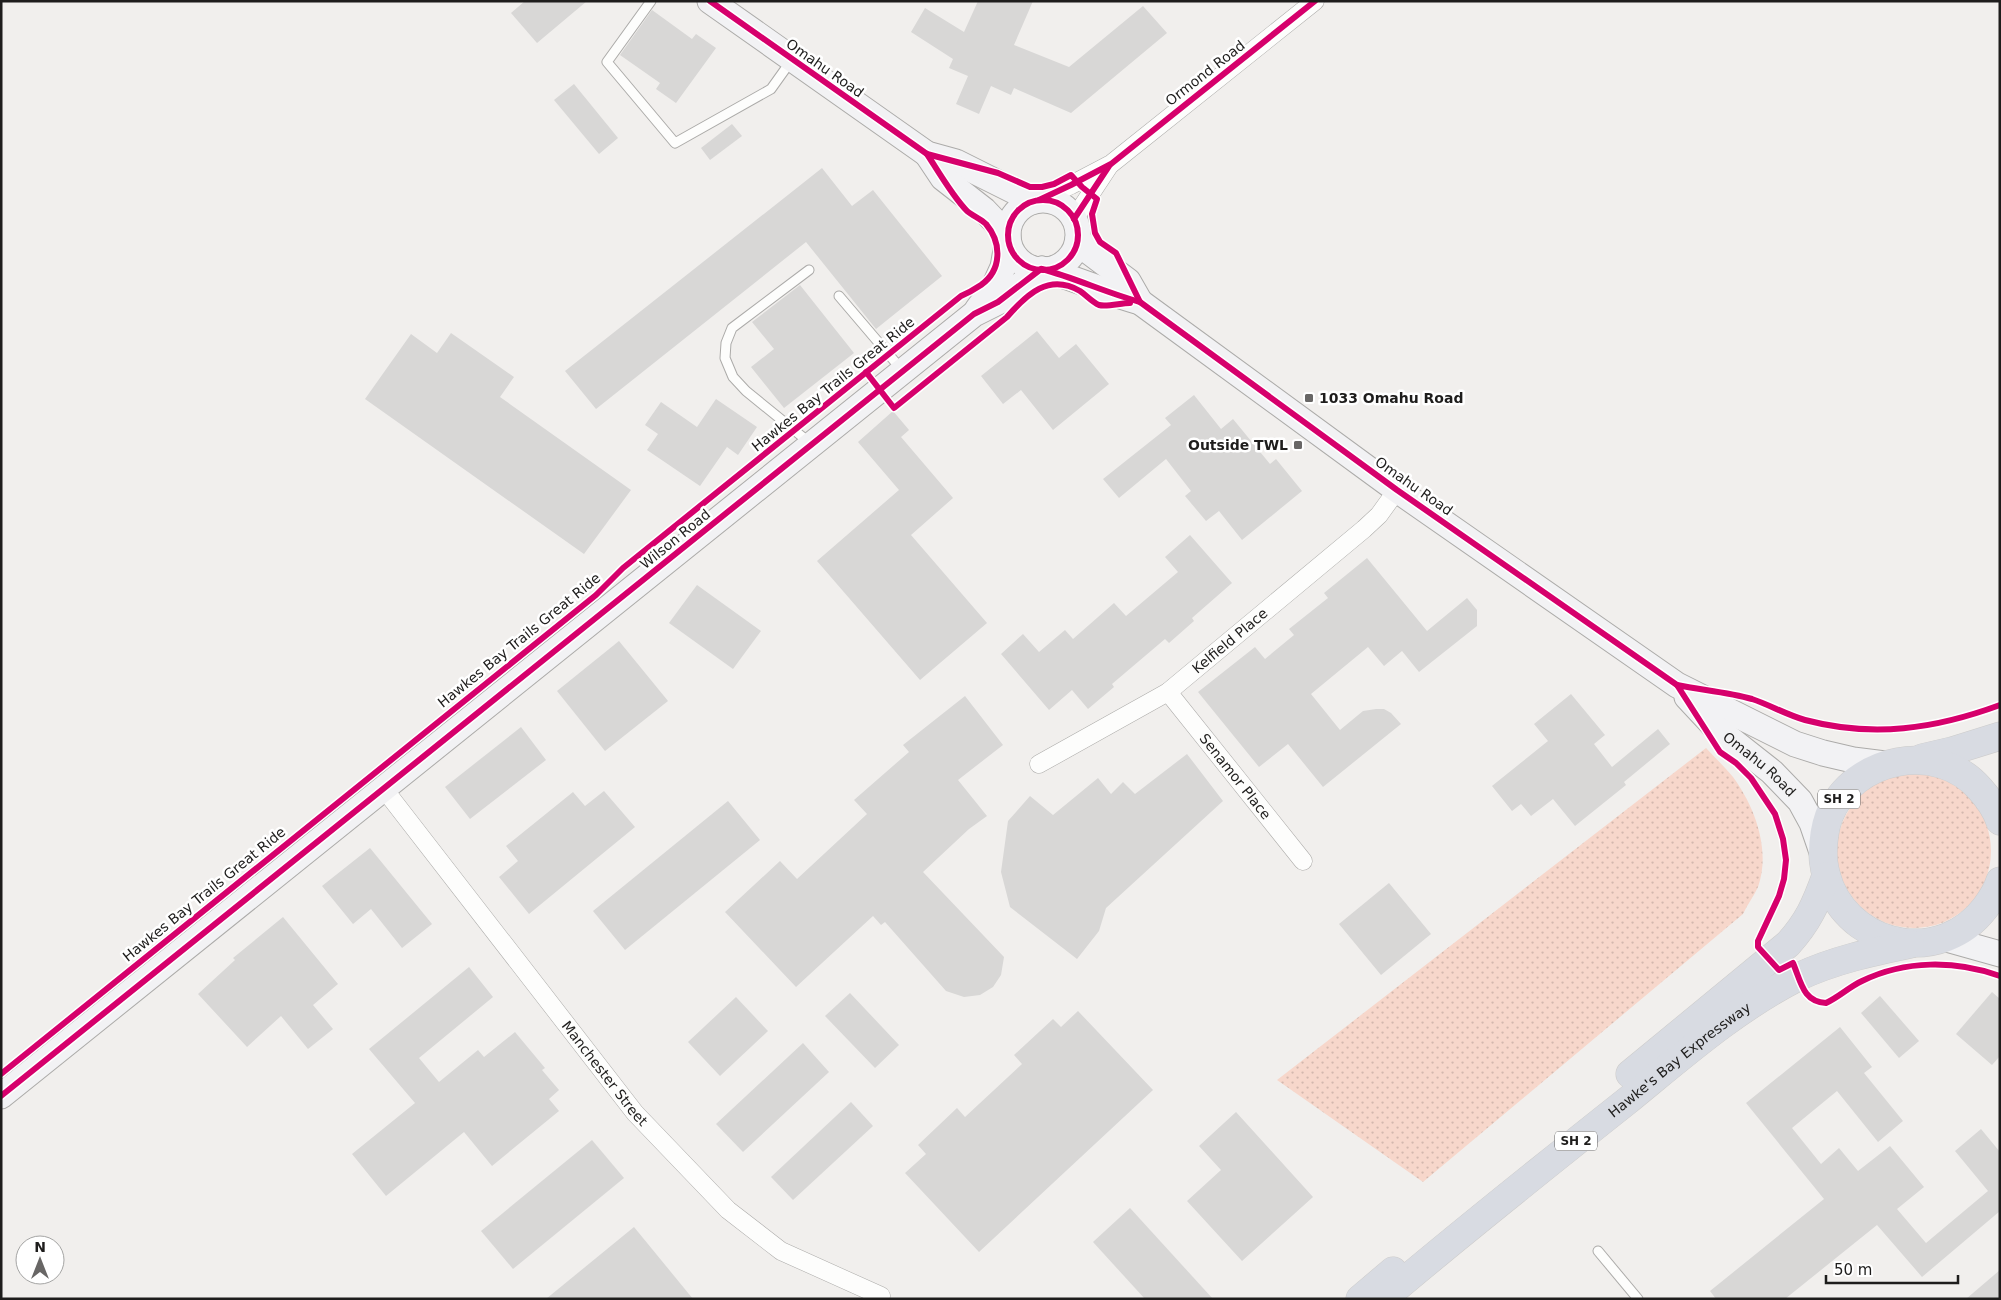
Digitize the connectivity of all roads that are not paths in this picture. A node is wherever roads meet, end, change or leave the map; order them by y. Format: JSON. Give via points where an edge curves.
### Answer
{"nodes":[{"id":1,"x":651,"y":1,"type":"edge"},
{"id":2,"x":710,"y":1,"type":"edge"},
{"id":3,"x":1315,"y":1,"type":"edge"},
{"id":4,"x":792,"y":60,"type":"junction"},
{"id":5,"x":927,"y":154,"type":"junction"},
{"id":6,"x":1110,"y":164,"type":"junction"},
{"id":7,"x":1037,"y":200,"type":"junction"},
{"id":8,"x":1076,"y":229,"type":"junction"},
{"id":9,"x":1008,"y":237,"type":"junction"},
{"id":10,"x":1041,"y":269,"type":"junction"},
{"id":11,"x":809,"y":270,"type":"dead end"},
{"id":12,"x":839,"y":296,"type":"dead end"},
{"id":13,"x":1140,"y":302,"type":"junction"},
{"id":14,"x":974,"y":314,"type":"junction"},
{"id":15,"x":903,"y":371,"type":"junction"},
{"id":16,"x":812,"y":444,"type":"junction"},
{"id":17,"x":1397,"y":490,"type":"junction"},
{"id":18,"x":1677,"y":685,"type":"junction"},
{"id":19,"x":1168,"y":692,"type":"junction"},
{"id":20,"x":2000,"y":736,"type":"edge"},
{"id":21,"x":1913,"y":759,"type":"junction"},
{"id":22,"x":1039,"y":764,"type":"dead end"},
{"id":23,"x":1885,"y":764,"type":"junction"},
{"id":24,"x":384,"y":789,"type":"junction"},
{"id":25,"x":2000,"y":821,"type":"edge"},
{"id":26,"x":1302,"y":861,"type":"dead end"},
{"id":27,"x":1824,"y":865,"type":"junction"},
{"id":28,"x":2000,"y":881,"type":"edge"},
{"id":29,"x":1943,"y":938,"type":"junction"},
{"id":30,"x":1910,"y":944,"type":"junction"},
{"id":31,"x":2000,"y":954,"type":"edge"},
{"id":32,"x":1,"y":1096,"type":"edge"},
{"id":33,"x":1598,"y":1251,"type":"dead end"},
{"id":34,"x":880,"y":1296,"type":"dead end"},
{"id":35,"x":1360,"y":1299,"type":"edge"},
{"id":36,"x":1383,"y":1299,"type":"edge"},
{"id":37,"x":1638,"y":1299,"type":"edge"}],
"edges":[{"from":1,"to":4,"type":"lane","via":[[607,62],[675,143],[771,89]]},
{"from":2,"to":4,"type":"main road","name":"Omahu Road"},
{"from":3,"to":6,"type":"street","name":"Ormond Road"},
{"from":4,"to":5,"type":"main road","name":"Omahu Road"},
{"from":5,"to":7,"type":"main road","name":"Omahu Road","via":[[956,162]]},
{"from":5,"to":9,"type":"main road","name":"Omahu Road","via":[[942,178],[984,210]]},
{"from":6,"to":7,"type":"street","name":"Ormond Road"},
{"from":6,"to":8,"type":"street","name":"Ormond Road"},
{"from":7,"to":8,"type":"main road","via":[[1060,204],[1068,210]]},
{"from":7,"to":9,"type":"main road","via":[[1015,213]]},
{"from":8,"to":10,"type":"main road","via":[[1074,249],[1062,264]]},
{"from":8,"to":13,"type":"main road","name":"Omahu Road","via":[[1088,251],[1128,281]]},
{"from":9,"to":10,"type":"main road","via":[[1016,256],[1031,267]]},
{"from":9,"to":14,"type":"main road","name":"Wilson Road","via":[[1003,267]]},
{"from":10,"to":13,"type":"main road","name":"Omahu Road"},
{"from":10,"to":14,"type":"main road","name":"Wilson Road","via":[[998,302]]},
{"from":11,"to":16,"type":"lane","via":[[732,328],[726,342],[725,358],[733,377],[746,391]]},
{"from":12,"to":15,"type":"lane"},
{"from":13,"to":17,"type":"main road","name":"Omahu Road"},
{"from":14,"to":15,"type":"main road","name":"Wilson Road"},
{"from":15,"to":16,"type":"main road","name":"Wilson Road"},
{"from":16,"to":24,"type":"main road","name":"Wilson Road"},
{"from":17,"to":18,"type":"main road","name":"Omahu Road"},
{"from":17,"to":19,"type":"street","name":"Kelfield Place","via":[[1364,529]]},
{"from":18,"to":23,"type":"main road","name":"Omahu Road","via":[[1795,744],[1853,760]]},
{"from":18,"to":27,"type":"main road","name":"Omahu Road","via":[[1715,727],[1772,772],[1800,801],[1812,823]]},
{"from":19,"to":22,"type":"street","name":"Kelfield Place"},
{"from":19,"to":26,"type":"street","name":"Senamor Place"},
{"from":20,"to":21,"type":"highway","number":"SH 2"},
{"from":21,"to":23,"type":"highway","number":"SH 2"},
{"from":21,"to":25,"type":"highway","via":[[1937,762],[1974,781],[1988,797]]},
{"from":23,"to":27,"type":"highway","number":"SH 2","via":[[1857,780],[1837,801],[1827,824]]},
{"from":24,"to":32,"type":"main road","name":"Wilson Road"},
{"from":24,"to":34,"type":"street","name":"Manchester Street","via":[[635,1113],[728,1210],[781,1251]]},
{"from":27,"to":30,"type":"highway","via":[[1841,908],[1852,919],[1878,936]]},
{"from":27,"to":35,"type":"highway","name":"Hawke's Bay Expressway","number":"SH 2","via":[[1810,916],[1788,944]]},
{"from":28,"to":29,"type":"highway","number":"SH 2","via":[[1990,902],[1977,918]]},
{"from":29,"to":30,"type":"highway","number":"SH 2"},
{"from":29,"to":31,"type":"main road"},
{"from":30,"to":36,"type":"highway","name":"Hawke's Bay Expressway","number":"SH 2","via":[[1830,964],[1799,977],[1747,1007],[1592,1128]]},
{"from":33,"to":37,"type":"lane"}]}
